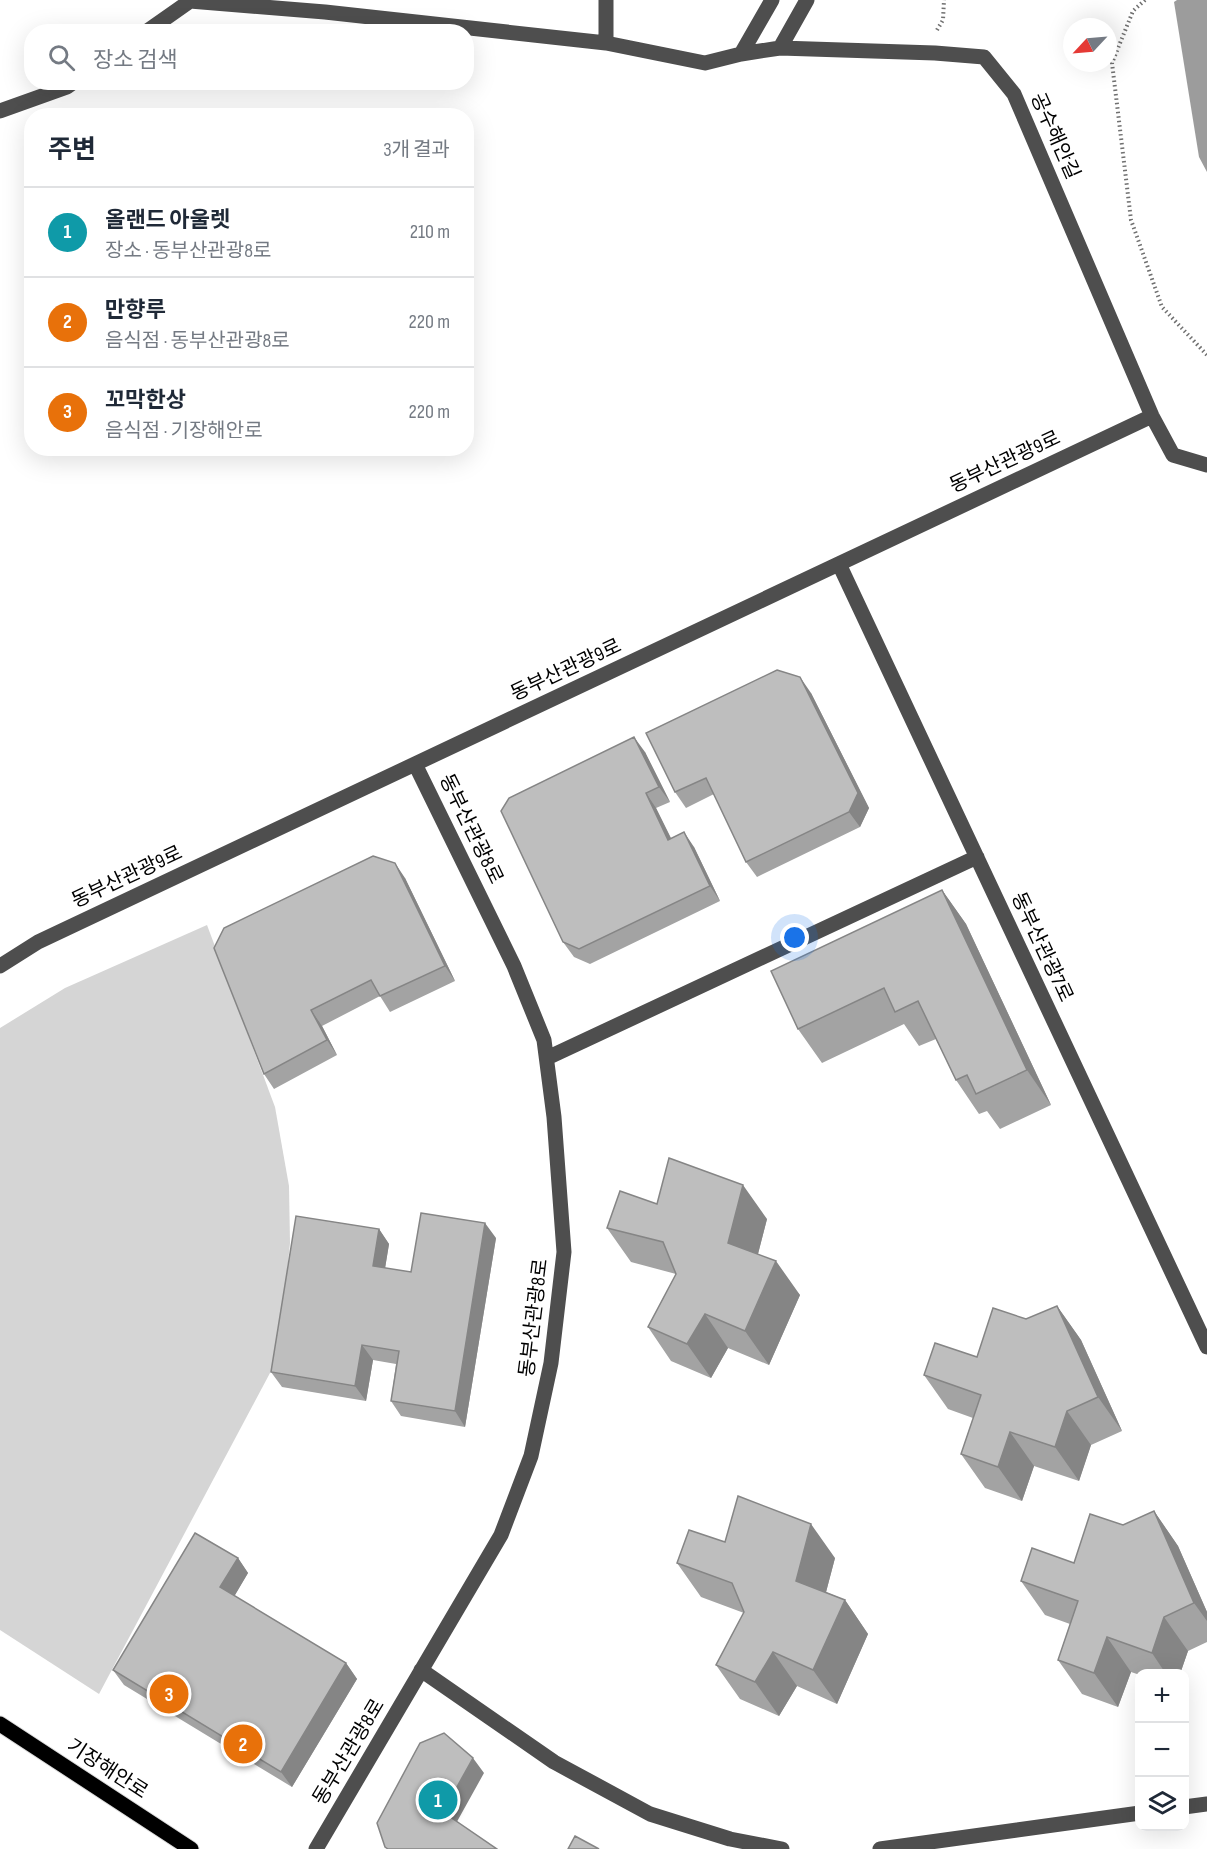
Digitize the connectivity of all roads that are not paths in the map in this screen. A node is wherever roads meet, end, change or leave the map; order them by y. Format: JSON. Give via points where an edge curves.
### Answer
{"nodes":[{"id":1,"x":606,"y":0,"type":"edge"},
{"id":2,"x":772,"y":0,"type":"edge"},
{"id":3,"x":807,"y":0,"type":"edge"},
{"id":4,"x":158,"y":24,"type":"edge"},
{"id":5,"x":434,"y":24,"type":"edge"},
{"id":6,"x":474,"y":28,"type":"edge"},
{"id":7,"x":606,"y":43,"type":"junction"},
{"id":8,"x":780,"y":48,"type":"junction"},
{"id":9,"x":741,"y":54,"type":"junction"},
{"id":10,"x":59,"y":90,"type":"edge"},
{"id":11,"x":0,"y":111,"type":"edge"},
{"id":12,"x":1152,"y":416,"type":"junction"},
{"id":13,"x":1207,"y":465,"type":"edge"},
{"id":14,"x":839,"y":564,"type":"junction"},
{"id":15,"x":416,"y":764,"type":"junction"},
{"id":16,"x":977,"y":857,"type":"junction"},
{"id":17,"x":0,"y":966,"type":"edge"},
{"id":18,"x":547,"y":1058,"type":"junction"},
{"id":19,"x":1207,"y":1347,"type":"edge"},
{"id":20,"x":421,"y":1670,"type":"junction"},
{"id":21,"x":0,"y":1724,"type":"edge"},
{"id":22,"x":1207,"y":1804,"type":"edge"},
{"id":23,"x":1189,"y":1806,"type":"edge"},
{"id":24,"x":1135,"y":1815,"type":"edge"},
{"id":25,"x":191,"y":1849,"type":"edge"},
{"id":26,"x":316,"y":1849,"type":"edge"},
{"id":27,"x":782,"y":1849,"type":"edge"},
{"id":28,"x":880,"y":1849,"type":"edge"}],
"edges":[{"from":1,"to":7,"type":"street"},
{"from":2,"to":9,"type":"street"},
{"from":3,"to":8,"type":"street"},
{"from":4,"to":5,"type":"street","name":"공수해안길","via":[[190,1]]},
{"from":6,"to":7,"type":"street","name":"공수해안길"},
{"from":7,"to":9,"type":"street","name":"공수해안길","via":[[705,63]]},
{"from":8,"to":9,"type":"street","name":"공수해안길"},
{"from":8,"to":12,"type":"street","name":"공수해안길","via":[[984,57],[1014,94]]},
{"from":10,"to":11,"type":"street"},
{"from":12,"to":13,"type":"street","name":"공수해안길","via":[[1173,455]]},
{"from":12,"to":14,"type":"street","name":"동부산관광9로"},
{"from":14,"to":15,"type":"street","name":"동부산관광9로"},
{"from":14,"to":16,"type":"street","name":"동부산관광7로"},
{"from":15,"to":17,"type":"street","name":"동부산관광9로","via":[[38,942]]},
{"from":15,"to":18,"type":"street","name":"동부산관광8로","via":[[514,966],[544,1040]]},
{"from":16,"to":18,"type":"street"},
{"from":16,"to":19,"type":"street","name":"동부산관광7로"},
{"from":18,"to":20,"type":"street","name":"동부산관광8로","via":[[564,1252],[551,1363],[531,1456],[501,1535]]},
{"from":20,"to":26,"type":"street","name":"동부산관광8로"},
{"from":20,"to":27,"type":"street","via":[[554,1762],[650,1814],[730,1839]]},
{"from":21,"to":25,"type":"main road","name":"기장해안로"},
{"from":22,"to":23,"type":"street"},
{"from":24,"to":28,"type":"street"}]}
